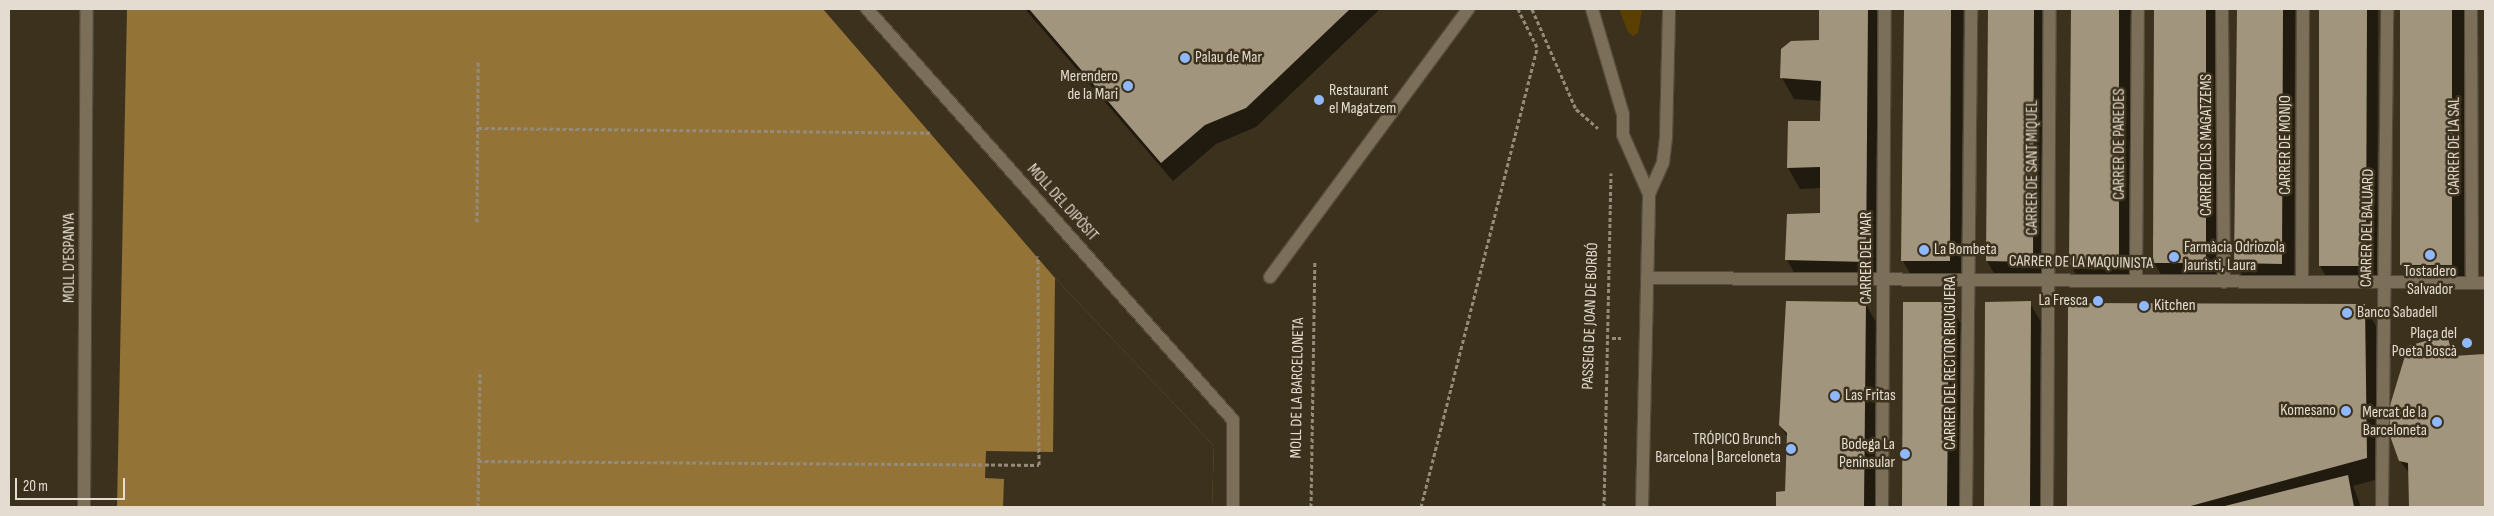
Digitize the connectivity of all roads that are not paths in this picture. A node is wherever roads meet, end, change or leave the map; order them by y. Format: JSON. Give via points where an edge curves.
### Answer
{"nodes":[{"id":1,"x":87,"y":9,"type":"edge"},
{"id":2,"x":867,"y":9,"type":"edge"},
{"id":3,"x":1468,"y":9,"type":"edge"},
{"id":4,"x":1592,"y":9,"type":"edge"},
{"id":5,"x":1669,"y":9,"type":"edge"},
{"id":6,"x":1886,"y":9,"type":"edge"},
{"id":7,"x":1971,"y":9,"type":"edge"},
{"id":8,"x":2050,"y":9,"type":"edge"},
{"id":9,"x":2138,"y":9,"type":"edge"},
{"id":10,"x":2222,"y":9,"type":"edge"},
{"id":11,"x":2303,"y":9,"type":"edge"},
{"id":12,"x":2387,"y":9,"type":"edge"},
{"id":13,"x":2471,"y":9,"type":"edge"},
{"id":14,"x":1649,"y":194,"type":"junction"},
{"id":15,"x":1270,"y":277,"type":"dead end"},
{"id":16,"x":1647,"y":278,"type":"junction"},
{"id":17,"x":1968,"y":278,"type":"junction"},
{"id":18,"x":2049,"y":278,"type":"junction"},
{"id":19,"x":1883,"y":279,"type":"junction"},
{"id":20,"x":2136,"y":279,"type":"junction"},
{"id":21,"x":2224,"y":282,"type":"junction"},
{"id":22,"x":2302,"y":282,"type":"junction"},
{"id":23,"x":2384,"y":282,"type":"junction"},
{"id":24,"x":2472,"y":283,"type":"junction"},
{"id":25,"x":2485,"y":283,"type":"edge"},
{"id":26,"x":84,"y":507,"type":"edge"},
{"id":27,"x":1233,"y":507,"type":"edge"},
{"id":28,"x":1642,"y":507,"type":"edge"},
{"id":29,"x":1882,"y":507,"type":"edge"},
{"id":30,"x":1966,"y":507,"type":"edge"},
{"id":31,"x":2047,"y":507,"type":"edge"},
{"id":32,"x":2382,"y":507,"type":"edge"}],
"edges":[{"from":1,"to":26,"type":"street","name":"MOLL D'ESPANYA"},
{"from":2,"to":27,"type":"street","name":"MOLL DEL DIPÒSIT","via":[[1233,420]]},
{"from":3,"to":15,"type":"street"},
{"from":4,"to":14,"type":"street","via":[[1622,114],[1623,135]]},
{"from":5,"to":14,"type":"street","via":[[1666,136],[1663,162]]},
{"from":6,"to":19,"type":"street","name":"CARRER DEL MAR"},
{"from":7,"to":17,"type":"street","name":"CARRER DEL RECTOR BRUGUERA"},
{"from":8,"to":18,"type":"street","name":"CARRER DE SANT MIQUEL"},
{"from":9,"to":20,"type":"street","name":"CARRER DE PAREDES"},
{"from":10,"to":21,"type":"street","name":"CARRER DELS MAGATZEMS"},
{"from":11,"to":22,"type":"street","name":"CARRER DE MONJO"},
{"from":12,"to":23,"type":"street","name":"CARRER DEL BALUARD"},
{"from":13,"to":24,"type":"street","name":"CARRER DE LA SAL"},
{"from":14,"to":16,"type":"street"},
{"from":16,"to":19,"type":"street","name":"CARRER DE LA MAQUINISTA"},
{"from":16,"to":28,"type":"street"},
{"from":17,"to":18,"type":"street","name":"CARRER DE LA MAQUINISTA"},
{"from":17,"to":19,"type":"street","name":"CARRER DE LA MAQUINISTA"},
{"from":17,"to":30,"type":"street","name":"CARRER DEL RECTOR BRUGUERA"},
{"from":18,"to":20,"type":"street","name":"CARRER DE LA MAQUINISTA"},
{"from":18,"to":31,"type":"street","name":"CARRER DE SANT MIQUEL"},
{"from":19,"to":29,"type":"street","name":"CARRER DEL MAR"},
{"from":20,"to":21,"type":"street","name":"CARRER DE LA MAQUINISTA"},
{"from":21,"to":22,"type":"street","name":"CARRER DE LA MAQUINISTA"},
{"from":22,"to":23,"type":"street","name":"CARRER DE LA MAQUINISTA"},
{"from":23,"to":24,"type":"street","name":"CARRER DE LA MAQUINISTA"},
{"from":23,"to":32,"type":"street","name":"CARRER DEL BALUARD"},
{"from":24,"to":25,"type":"street","name":"CARRER DE LA MAQUINISTA"}]}
